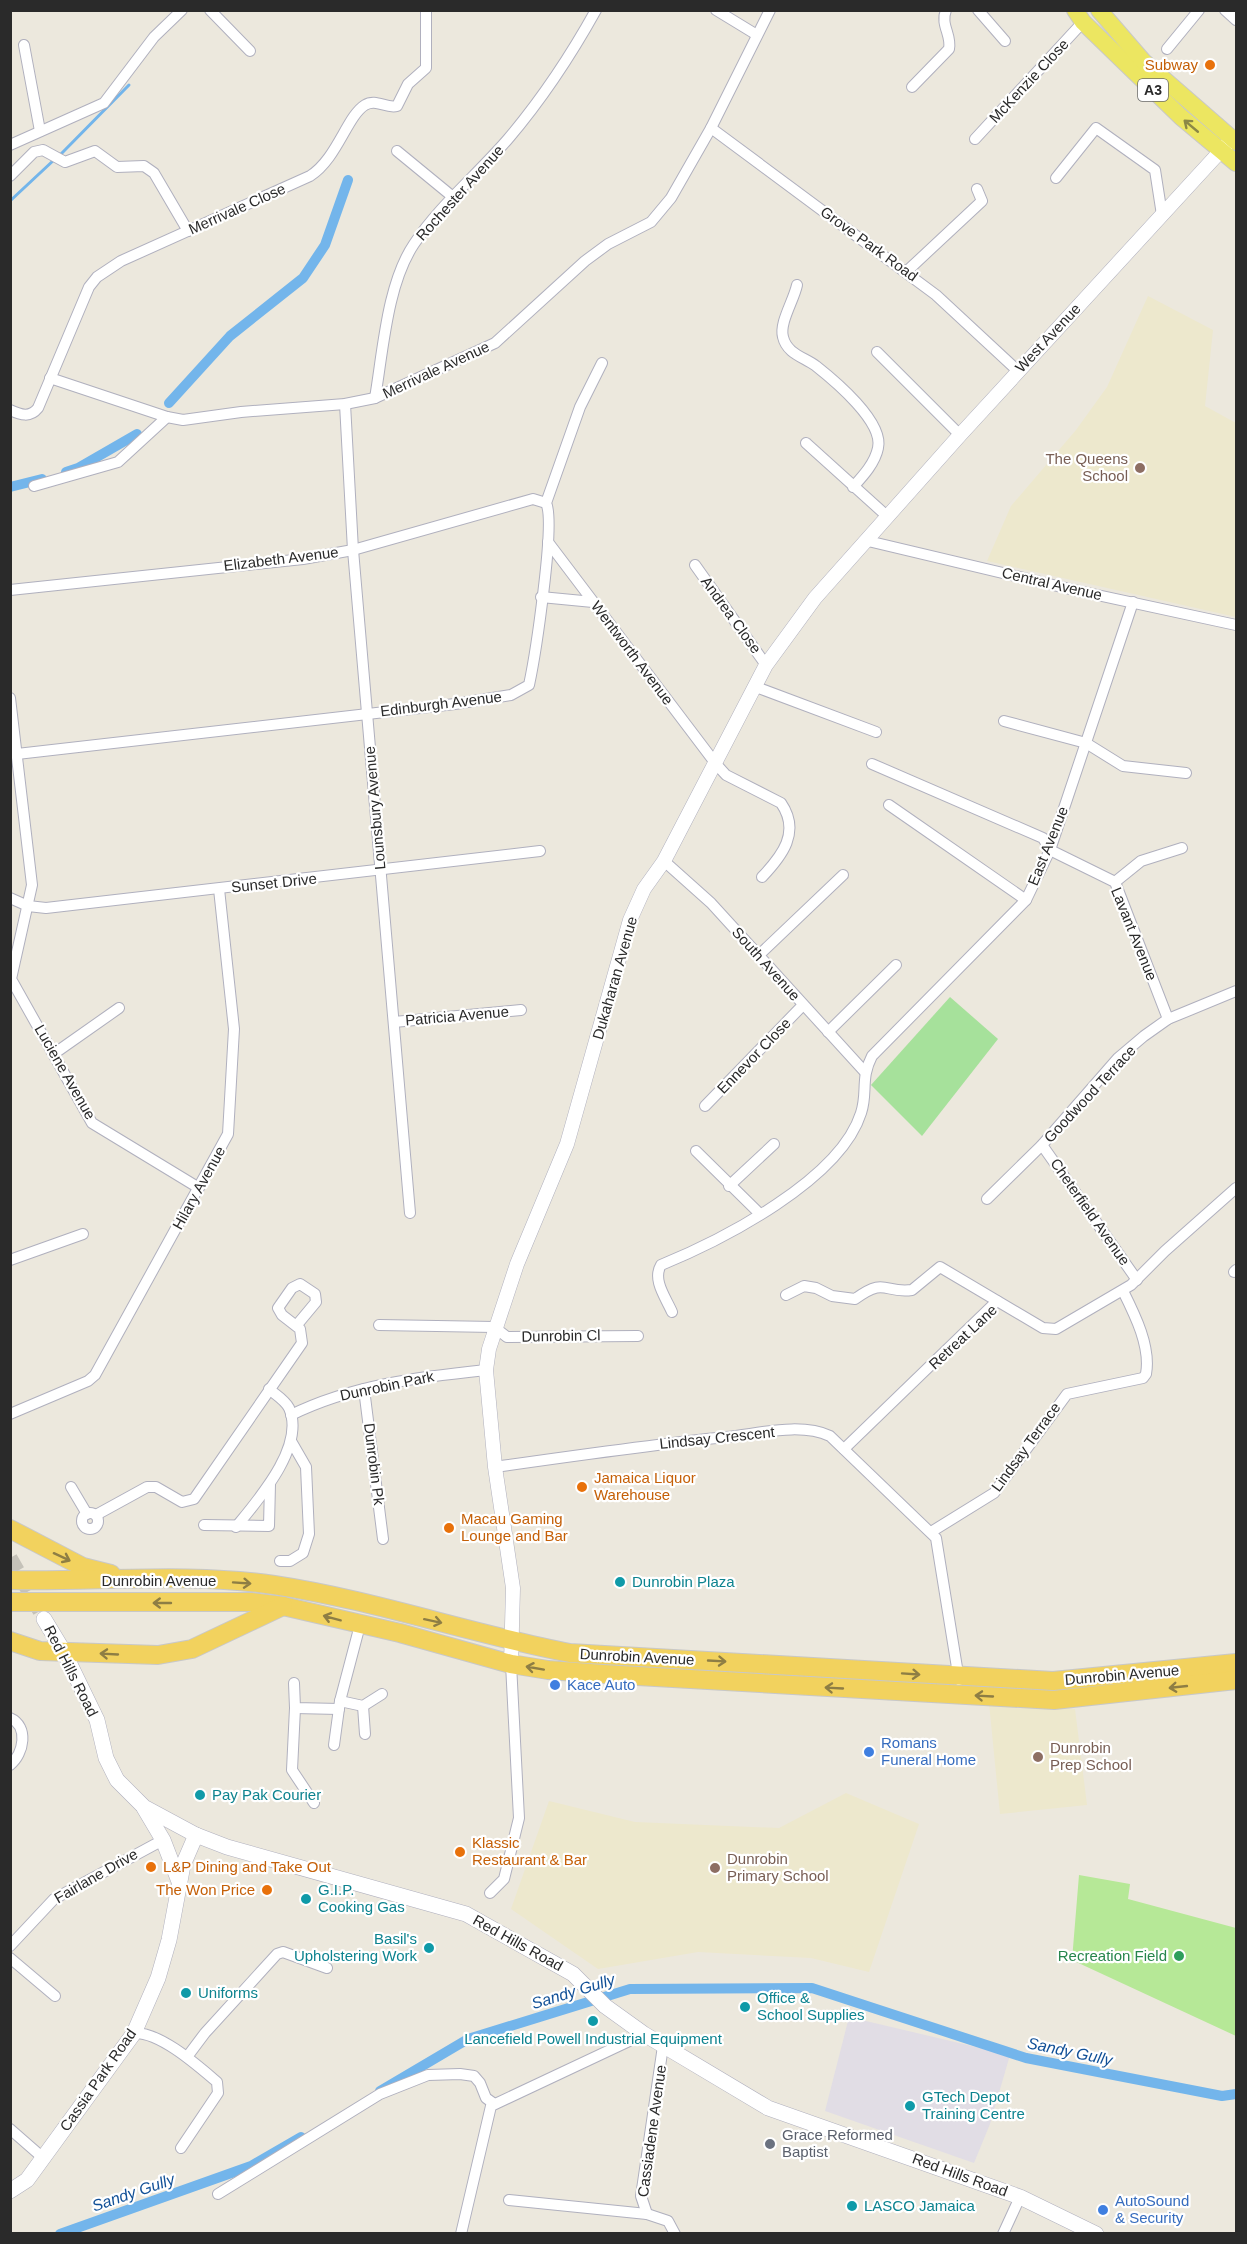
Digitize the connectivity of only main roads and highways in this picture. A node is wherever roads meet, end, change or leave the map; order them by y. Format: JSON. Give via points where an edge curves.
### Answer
{"nodes":[{"id":1,"x":1099,"y":10,"type":"edge"},
{"id":2,"x":1079,"y":16,"type":"edge"},
{"id":3,"x":1231,"y":141,"type":"edge"},
{"id":4,"x":1236,"y":164,"type":"edge"},
{"id":5,"x":10,"y":1529,"type":"edge"},
{"id":6,"x":142,"y":1580,"type":"junction"},
{"id":7,"x":10,"y":1581,"type":"edge"},
{"id":8,"x":10,"y":1602,"type":"edge"},
{"id":9,"x":283,"y":1606,"type":"junction"},
{"id":10,"x":48,"y":1611,"type":"junction"},
{"id":11,"x":10,"y":1641,"type":"edge"},
{"id":12,"x":64,"y":1652,"type":"junction"},
{"id":13,"x":1236,"y":1664,"type":"edge"},
{"id":14,"x":1236,"y":1680,"type":"edge"},
{"id":15,"x":958,"y":1686,"type":"junction"},
{"id":16,"x":144,"y":1807,"type":"junction"},
{"id":17,"x":172,"y":1822,"type":"junction"},
{"id":18,"x":196,"y":1835,"type":"junction"},
{"id":19,"x":163,"y":1840,"type":"junction"},
{"id":20,"x":188,"y":1849,"type":"junction"},
{"id":21,"x":180,"y":1884,"type":"junction"},
{"id":22,"x":10,"y":2191,"type":"edge"},
{"id":23,"x":1096,"y":2234,"type":"edge"}],
"edges":[{"from":1,"to":3,"type":"main road","number":"A3","via":[[1143,61]]},
{"from":3,"to":2,"type":"main road","number":"A3","one_way":true,"via":[[1181,117]]},
{"from":3,"to":4,"type":"main road","number":"A3"},
{"from":5,"to":6,"type":"highway","one_way":true,"via":[[83,1567]]},
{"from":6,"to":7,"type":"highway","name":"Dunrobin Avenue"},
{"from":6,"to":15,"type":"highway","name":"Dunrobin Avenue","one_way":true,"via":[[271,1585],[334,1596],[570,1653]]},
{"from":8,"to":10,"type":"highway","name":"Dunrobin Avenue"},
{"from":9,"to":10,"type":"highway","name":"Dunrobin Avenue","one_way":true,"via":[[251,1602]]},
{"from":9,"to":12,"type":"highway","one_way":true,"via":[[192,1649],[158,1655]]},
{"from":15,"to":9,"type":"highway","name":"Dunrobin Avenue","one_way":true,"via":[[592,1674],[511,1664]]},
{"from":10,"to":12,"type":"main road","name":"Red Hills Road"},
{"from":11,"to":12,"type":"highway","via":[[35,1651]]},
{"from":12,"to":16,"type":"main road","name":"Red Hills Road","via":[[97,1720],[106,1758],[117,1780]]},
{"from":13,"to":15,"type":"highway","name":"Dunrobin Avenue"},
{"from":14,"to":15,"type":"highway","name":"Dunrobin Avenue","one_way":true,"via":[[1054,1700]]},
{"from":16,"to":17,"type":"main road","name":"Red Hills Road"},
{"from":16,"to":19,"type":"main road"},
{"from":17,"to":18,"type":"main road","name":"Red Hills Road"},
{"from":17,"to":19,"type":"main road"},
{"from":18,"to":20,"type":"main road","name":"Cassia Park Road"},
{"from":18,"to":23,"type":"main road","name":"Red Hills Road","via":[[466,1914],[573,1974],[605,2006],[644,2034],[768,2108],[1020,2197]]},
{"from":19,"to":20,"type":"main road"},
{"from":19,"to":21,"type":"main road"},
{"from":20,"to":21,"type":"main road","name":"Cassia Park Road"},
{"from":21,"to":22,"type":"main road","name":"Cassia Park Road","via":[[158,1978],[134,2033],[27,2180]]}]}
